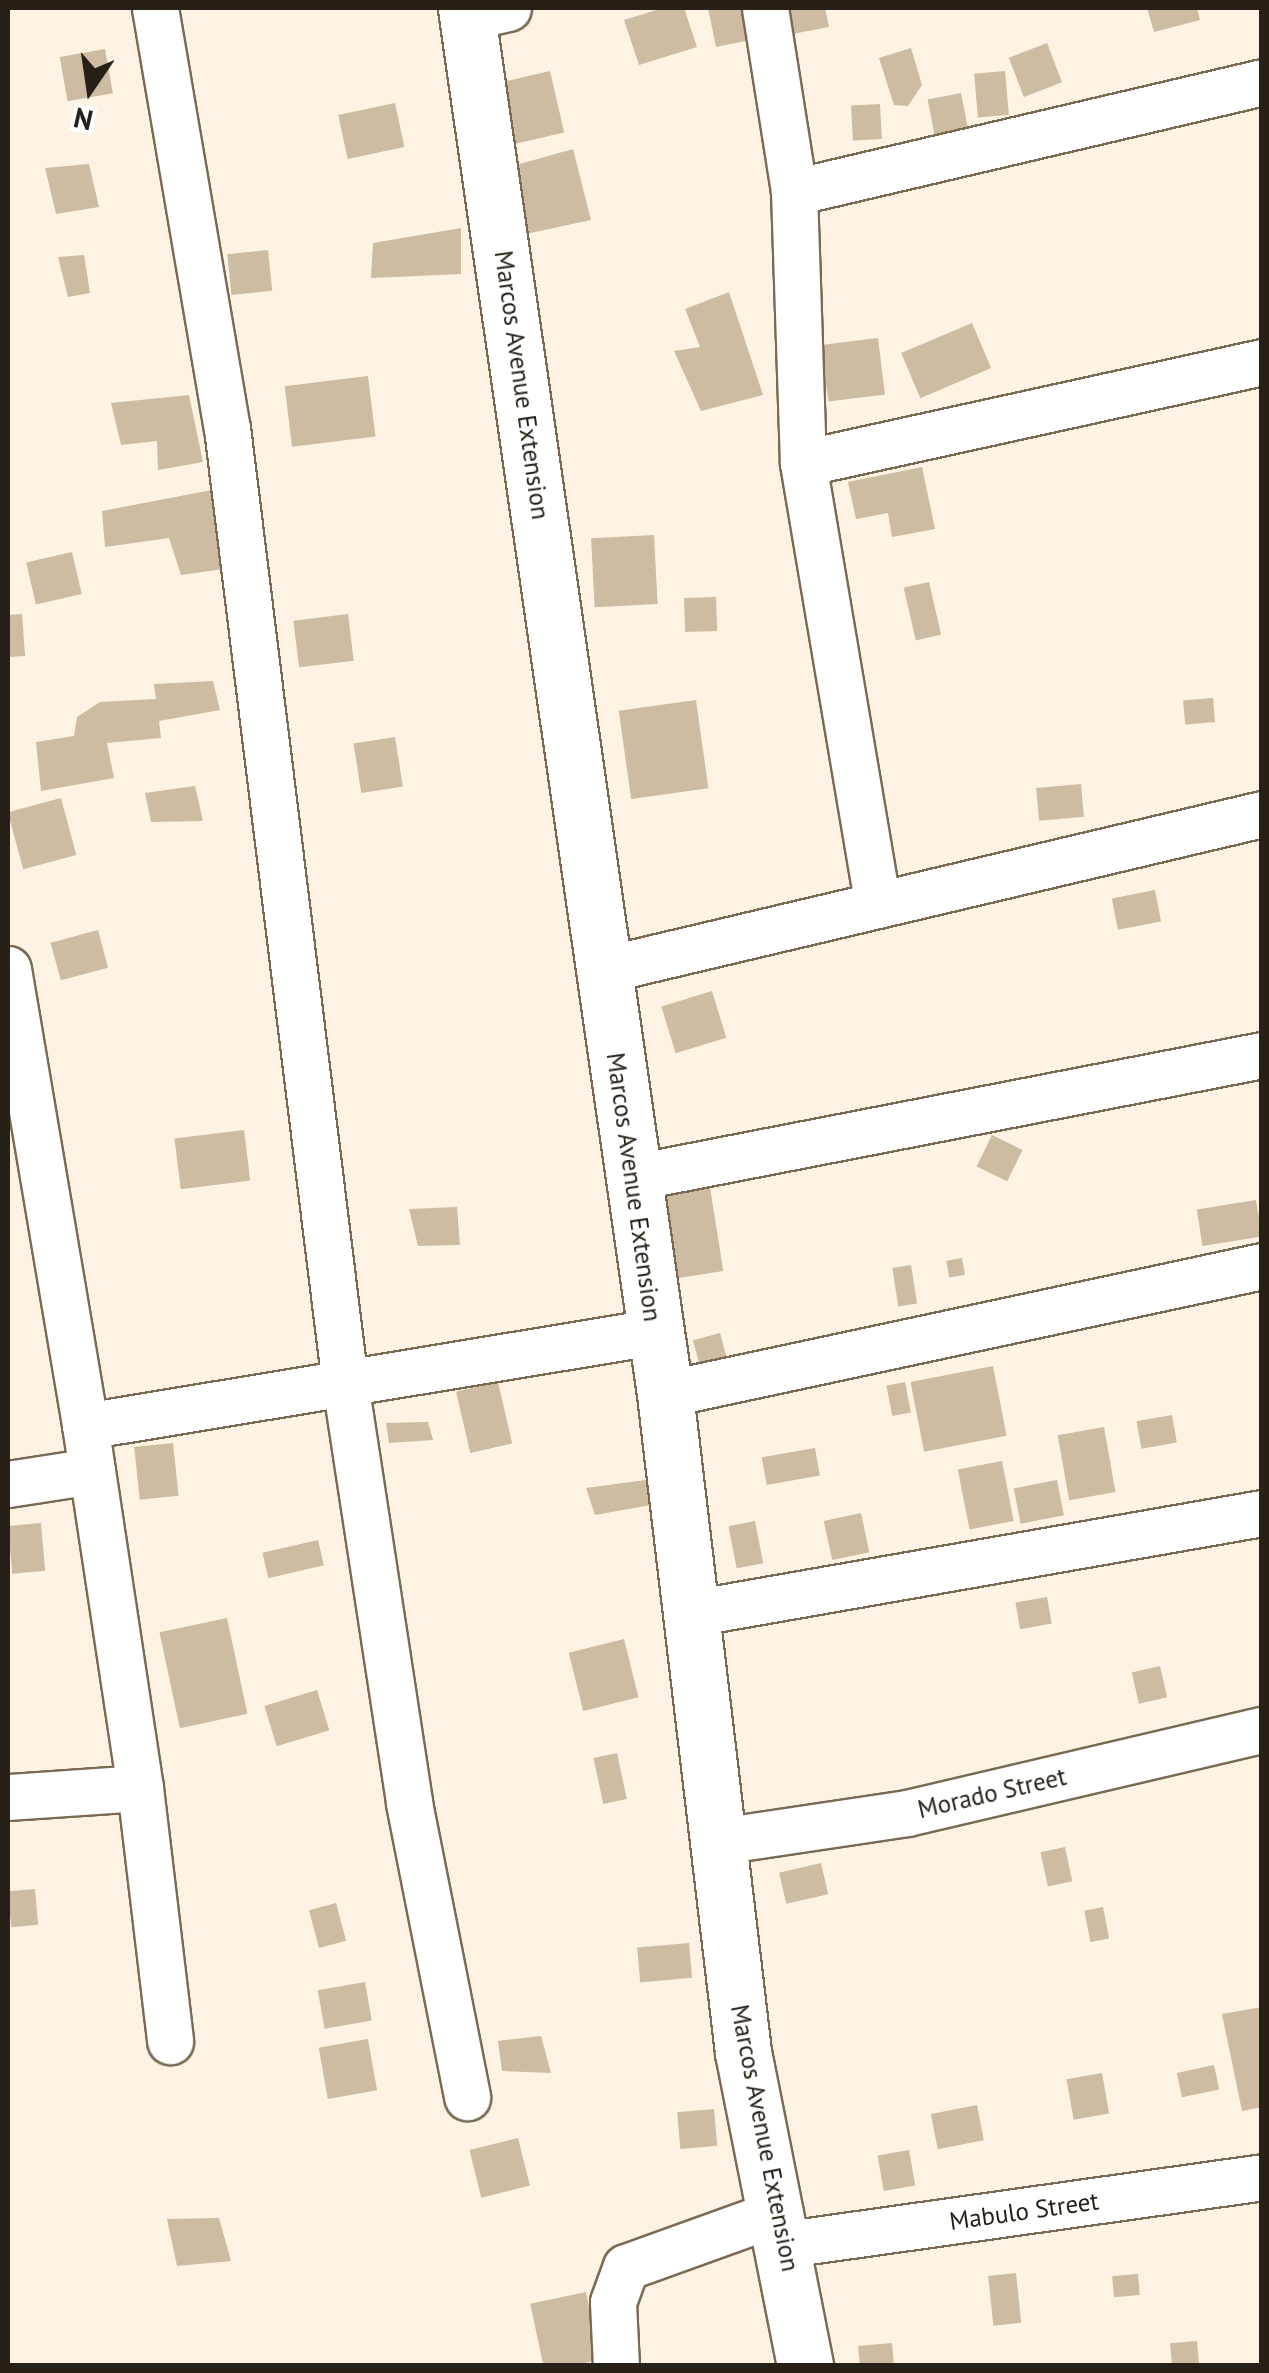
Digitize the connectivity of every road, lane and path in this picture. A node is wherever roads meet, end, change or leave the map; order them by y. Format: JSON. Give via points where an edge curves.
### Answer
{"nodes":[{"id":1,"x":155,"y":8,"type":"edge"},
{"id":2,"x":765,"y":8,"type":"edge"},
{"id":3,"x":481,"y":11,"type":"edge"},
{"id":4,"x":1262,"y":82,"type":"edge"},
{"id":5,"x":794,"y":192,"type":"junction"},
{"id":6,"x":1262,"y":362,"type":"edge"},
{"id":7,"x":803,"y":463,"type":"junction"},
{"id":8,"x":1262,"y":814,"type":"edge"},
{"id":9,"x":878,"y":905,"type":"junction"},
{"id":10,"x":607,"y":968,"type":"junction"},
{"id":11,"x":8,"y":969,"type":"edge"},
{"id":12,"x":1262,"y":1056,"type":"edge"},
{"id":13,"x":21,"y":1173,"type":"edge"},
{"id":14,"x":630,"y":1178,"type":"junction"},
{"id":15,"x":1262,"y":1266,"type":"edge"},
{"id":16,"x":653,"y":1332,"type":"junction"},
{"id":17,"x":345,"y":1383,"type":"junction"},
{"id":18,"x":664,"y":1394,"type":"junction"},
{"id":19,"x":85,"y":1426,"type":"junction"},
{"id":20,"x":92,"y":1471,"type":"junction"},
{"id":21,"x":8,"y":1484,"type":"edge"},
{"id":22,"x":1262,"y":1513,"type":"edge"},
{"id":23,"x":692,"y":1613,"type":"junction"},
{"id":24,"x":1262,"y":1730,"type":"edge"},
{"id":25,"x":140,"y":1788,"type":"junction"},
{"id":26,"x":8,"y":1797,"type":"edge"},
{"id":27,"x":720,"y":1840,"type":"junction"},
{"id":28,"x":170,"y":2041,"type":"dead end"},
{"id":29,"x":466,"y":2098,"type":"dead end"},
{"id":30,"x":1262,"y":2177,"type":"edge"},
{"id":31,"x":783,"y":2228,"type":"junction"},
{"id":32,"x":616,"y":2366,"type":"edge"},
{"id":33,"x":805,"y":2366,"type":"edge"}],
"edges":[{"from":1,"to":17,"type":"street","via":[[227,428]]},
{"from":2,"to":5,"type":"street"},
{"from":3,"to":10,"type":"street","name":"Marcos Avenue Extension"},
{"from":4,"to":5,"type":"street"},
{"from":5,"to":7,"type":"street"},
{"from":6,"to":7,"type":"street"},
{"from":7,"to":9,"type":"street"},
{"from":8,"to":9,"type":"street"},
{"from":9,"to":10,"type":"street"},
{"from":10,"to":14,"type":"street","name":"Marcos Avenue Extension"},
{"from":11,"to":13,"type":"street"},
{"from":12,"to":14,"type":"street"},
{"from":13,"to":19,"type":"street"},
{"from":14,"to":16,"type":"street","name":"Marcos Avenue Extension"},
{"from":15,"to":18,"type":"street"},
{"from":16,"to":17,"type":"street"},
{"from":16,"to":18,"type":"street","name":"Marcos Avenue Extension"},
{"from":17,"to":19,"type":"street"},
{"from":17,"to":29,"type":"street","via":[[409,1803]]},
{"from":18,"to":23,"type":"street","name":"Marcos Avenue Extension"},
{"from":19,"to":20,"type":"street"},
{"from":20,"to":21,"type":"street"},
{"from":20,"to":25,"type":"street"},
{"from":22,"to":23,"type":"street"},
{"from":23,"to":27,"type":"street","name":"Marcos Avenue Extension"},
{"from":24,"to":27,"type":"street","name":"Morado Street","via":[[906,1813]]},
{"from":25,"to":26,"type":"street"},
{"from":25,"to":28,"type":"street"},
{"from":27,"to":31,"type":"street","name":"Marcos Avenue Extension","via":[[744,2052]]},
{"from":30,"to":31,"type":"street","name":"Mabulo Street"},
{"from":31,"to":32,"type":"street","name":"Mabulo Street","via":[[626,2266],[613,2302]]},
{"from":31,"to":33,"type":"street","name":"Marcos Avenue Extension"}]}
